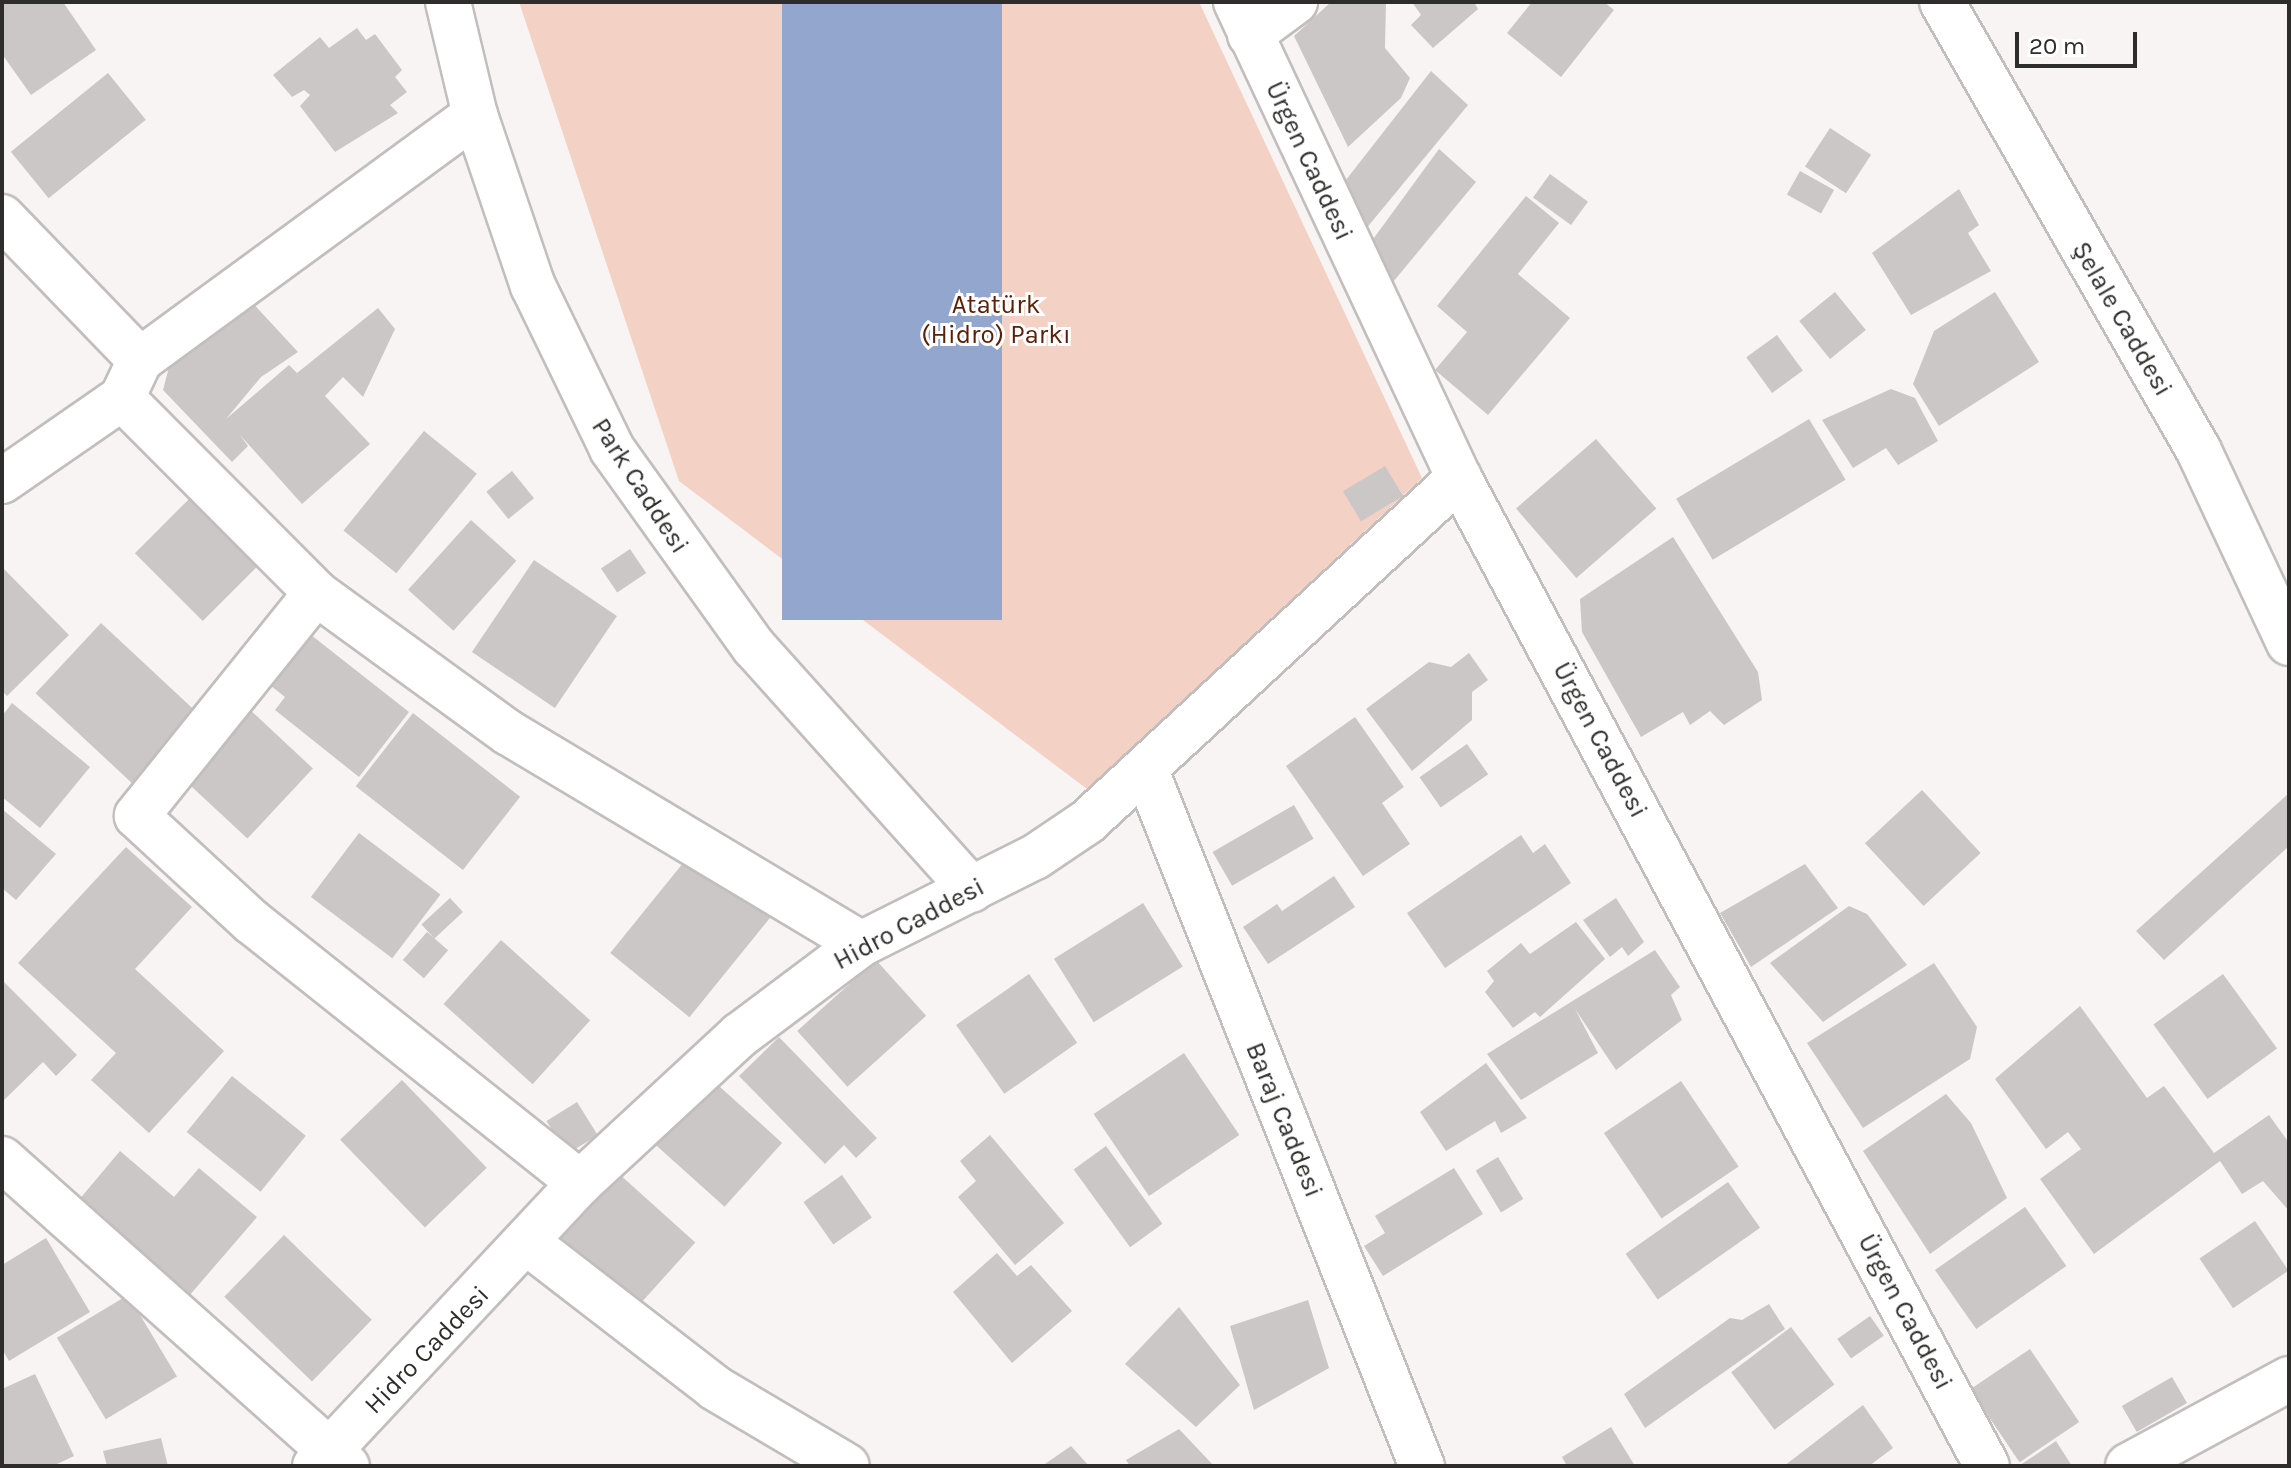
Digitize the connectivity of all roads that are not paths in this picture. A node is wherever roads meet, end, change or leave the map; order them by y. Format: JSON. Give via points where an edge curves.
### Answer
{"nodes":[{"id":1,"x":448,"y":2,"type":"edge"},
{"id":2,"x":1295,"y":2,"type":"edge"},
{"id":3,"x":1942,"y":2,"type":"edge"},
{"id":4,"x":1243,"y":18,"type":"edge"},
{"id":5,"x":475,"y":115,"type":"junction"},
{"id":6,"x":2,"y":217,"type":"edge"},
{"id":7,"x":131,"y":379,"type":"junction"},
{"id":8,"x":1459,"y":478,"type":"junction"},
{"id":9,"x":2,"y":481,"type":"edge"},
{"id":10,"x":316,"y":593,"type":"junction"},
{"id":11,"x":2289,"y":643,"type":"edge"},
{"id":12,"x":1147,"y":773,"type":"junction"},
{"id":13,"x":972,"y":890,"type":"junction"},
{"id":14,"x":861,"y":944,"type":"junction"},
{"id":15,"x":2,"y":1159,"type":"edge"},
{"id":16,"x":580,"y":1183,"type":"junction"},
{"id":17,"x":529,"y":1244,"type":"junction"},
{"id":18,"x":2289,"y":1379,"type":"edge"},
{"id":19,"x":331,"y":1461,"type":"edge"},
{"id":20,"x":847,"y":1466,"type":"edge"},
{"id":21,"x":1422,"y":1466,"type":"edge"},
{"id":22,"x":1987,"y":1466,"type":"edge"},
{"id":23,"x":2128,"y":1466,"type":"edge"}],
"edges":[{"from":1,"to":5,"type":"street","name":"Park Caddesi"},
{"from":2,"to":4,"type":"street"},
{"from":3,"to":11,"type":"street","name":"Şelale Caddesi","via":[[2199,451]]},
{"from":4,"to":8,"type":"street","name":"Ürgen Caddesi"},
{"from":5,"to":7,"type":"street"},
{"from":5,"to":13,"type":"street","name":"Park Caddesi","via":[[533,286],[612,449],[754,647]]},
{"from":6,"to":7,"type":"street"},
{"from":7,"to":9,"type":"street"},
{"from":7,"to":10,"type":"street"},
{"from":8,"to":12,"type":"street","name":"Hidro Caddesi"},
{"from":8,"to":22,"type":"street","name":"Ürgen Caddesi"},
{"from":10,"to":14,"type":"street","via":[[509,733]]},
{"from":10,"to":16,"type":"street","via":[[137,816],[252,922]]},
{"from":12,"to":13,"type":"street","name":"Hidro Caddesi","via":[[1035,857]]},
{"from":12,"to":21,"type":"street","name":"Baraj Caddesi"},
{"from":13,"to":14,"type":"street","name":"Hidro Caddesi"},
{"from":14,"to":16,"type":"street","name":"Hidro Caddesi","via":[[796,987]]},
{"from":15,"to":19,"type":"street"},
{"from":16,"to":17,"type":"street","name":"Hidro Caddesi"},
{"from":17,"to":19,"type":"street","name":"Hidro Caddesi"},
{"from":17,"to":20,"type":"street","via":[[715,1388]]},
{"from":18,"to":23,"type":"street"}]}
